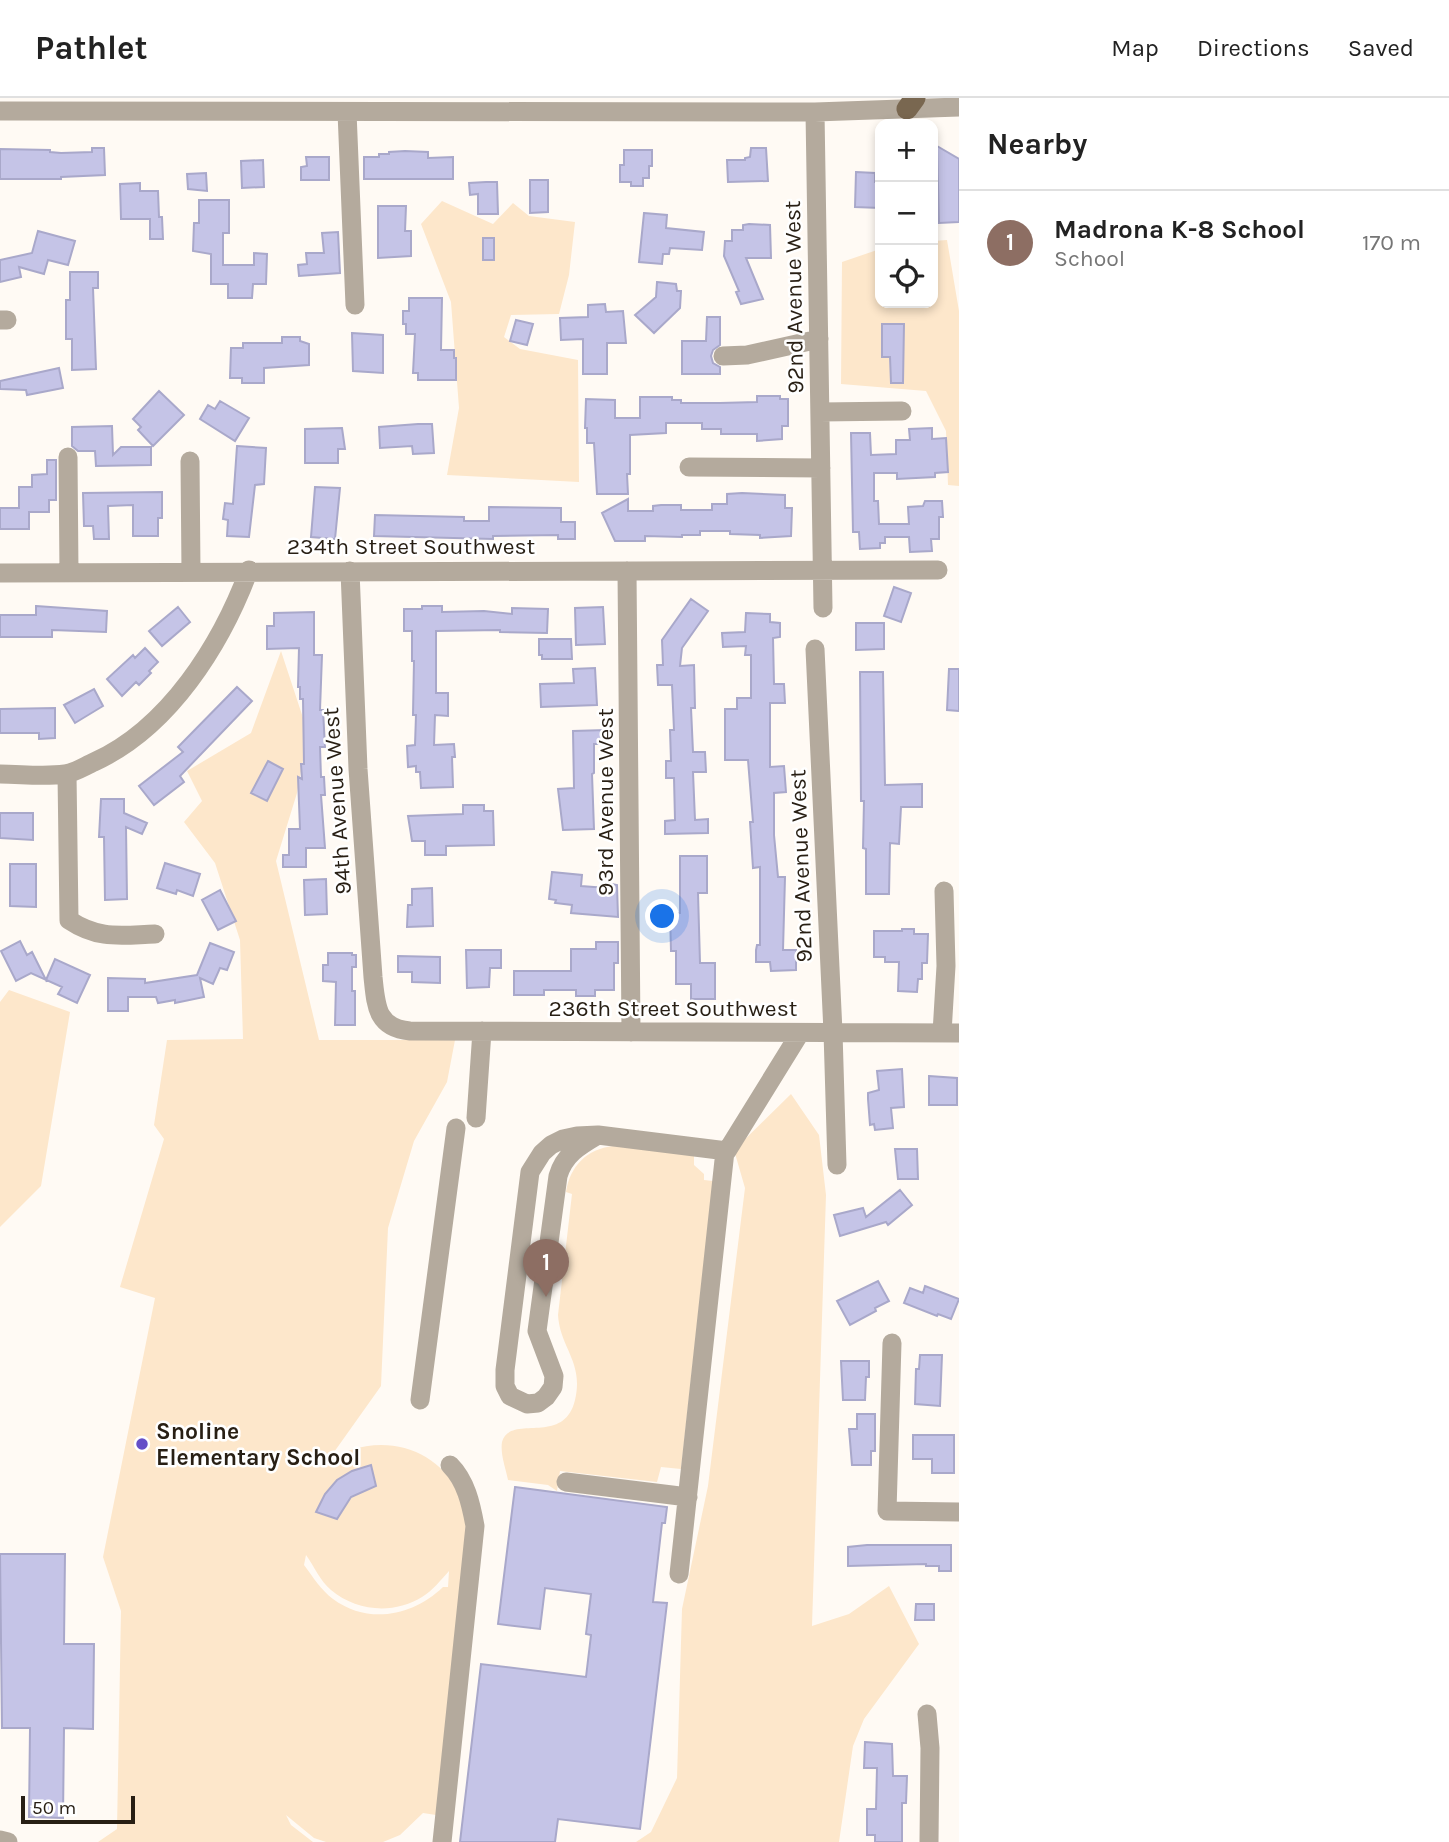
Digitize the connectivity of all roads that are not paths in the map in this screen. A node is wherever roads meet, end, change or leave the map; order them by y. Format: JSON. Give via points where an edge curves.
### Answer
{"nodes":[{"id":1,"x":911,"y":103,"type":"edge"},
{"id":2,"x":95,"y":105,"type":"edge"},
{"id":3,"x":180,"y":105,"type":"edge"},
{"id":4,"x":316,"y":105,"type":"edge"},
{"id":5,"x":642,"y":105,"type":"edge"},
{"id":6,"x":828,"y":107,"type":"edge"},
{"id":7,"x":959,"y":107,"type":"edge"},
{"id":8,"x":0,"y":111,"type":"edge"},
{"id":9,"x":347,"y":111,"type":"junction"},
{"id":10,"x":355,"y":305,"type":"dead end"},
{"id":11,"x":819,"y":339,"type":"junction"},
{"id":12,"x":723,"y":356,"type":"dead end"},
{"id":13,"x":902,"y":411,"type":"dead end"},
{"id":14,"x":820,"y":412,"type":"junction"},
{"id":15,"x":68,"y":457,"type":"dead end"},
{"id":16,"x":190,"y":461,"type":"dead end"},
{"id":17,"x":689,"y":467,"type":"dead end"},
{"id":18,"x":821,"y":468,"type":"junction"},
{"id":19,"x":249,"y":570,"type":"junction"},
{"id":20,"x":822,"y":570,"type":"junction"},
{"id":21,"x":938,"y":570,"type":"dead end"},
{"id":22,"x":191,"y":571,"type":"junction"},
{"id":23,"x":350,"y":571,"type":"junction"},
{"id":24,"x":627,"y":571,"type":"junction"},
{"id":25,"x":69,"y":572,"type":"junction"},
{"id":26,"x":0,"y":573,"type":"edge"},
{"id":27,"x":823,"y":608,"type":"dead end"},
{"id":28,"x":815,"y":649,"type":"dead end"},
{"id":29,"x":0,"y":774,"type":"edge"},
{"id":30,"x":66,"y":775,"type":"junction"},
{"id":31,"x":944,"y":891,"type":"dead end"},
{"id":32,"x":155,"y":934,"type":"dead end"},
{"id":33,"x":388,"y":1025,"type":"joint"},
{"id":34,"x":482,"y":1031,"type":"junction"},
{"id":35,"x":631,"y":1032,"type":"junction"},
{"id":36,"x":833,"y":1032,"type":"junction"},
{"id":37,"x":800,"y":1033,"type":"junction"},
{"id":38,"x":950,"y":1033,"type":"edge"},
{"id":39,"x":476,"y":1118,"type":"dead end"},
{"id":40,"x":456,"y":1128,"type":"dead end"},
{"id":41,"x":598,"y":1135,"type":"junction"},
{"id":42,"x":725,"y":1151,"type":"junction"},
{"id":43,"x":837,"y":1165,"type":"dead end"},
{"id":44,"x":892,"y":1343,"type":"dead end"},
{"id":45,"x":420,"y":1400,"type":"dead end"},
{"id":46,"x":450,"y":1465,"type":"dead end"},
{"id":47,"x":566,"y":1482,"type":"dead end"},
{"id":48,"x":688,"y":1497,"type":"junction"},
{"id":49,"x":959,"y":1512,"type":"edge"},
{"id":50,"x":679,"y":1574,"type":"dead end"},
{"id":51,"x":927,"y":1714,"type":"dead end"},
{"id":52,"x":0,"y":1840,"type":"edge"},
{"id":53,"x":8,"y":1842,"type":"edge"},
{"id":54,"x":443,"y":1842,"type":"edge"},
{"id":55,"x":929,"y":1842,"type":"edge"}],
"edges":[{"from":1,"to":6,"type":"street"},
{"from":1,"to":7,"type":"street"},
{"from":2,"to":3,"type":"street"},
{"from":2,"to":8,"type":"street"},
{"from":3,"to":4,"type":"street"},
{"from":4,"to":9,"type":"street"},
{"from":5,"to":6,"type":"street"},
{"from":5,"to":9,"type":"street"},
{"from":6,"to":11,"type":"street","name":"92nd Avenue West"},
{"from":9,"to":10,"type":"street"},
{"from":11,"to":12,"type":"street"},
{"from":11,"to":14,"type":"street","name":"92nd Avenue West"},
{"from":13,"to":14,"type":"street"},
{"from":14,"to":18,"type":"street","name":"92nd Avenue West"},
{"from":15,"to":25,"type":"street"},
{"from":16,"to":22,"type":"street"},
{"from":17,"to":18,"type":"street"},
{"from":18,"to":20,"type":"street","name":"92nd Avenue West"},
{"from":19,"to":22,"type":"street","name":"234th Street Southwest"},
{"from":19,"to":23,"type":"street","name":"234th Street Southwest"},
{"from":19,"to":30,"type":"street","via":[[234,610],[198,671],[153,721],[113,753]]},
{"from":20,"to":21,"type":"street","name":"234th Street Southwest"},
{"from":20,"to":24,"type":"street","name":"234th Street Southwest"},
{"from":20,"to":27,"type":"street","name":"92nd Avenue West"},
{"from":22,"to":25,"type":"street","name":"234th Street Southwest"},
{"from":23,"to":24,"type":"street","name":"234th Street Southwest"},
{"from":23,"to":33,"type":"street","name":"94th Avenue West","via":[[373,978],[378,1009]]},
{"from":24,"to":35,"type":"street","name":"93rd Avenue West"},
{"from":25,"to":26,"type":"street","name":"234th Street Southwest"},
{"from":28,"to":36,"type":"street","name":"92nd Avenue West"},
{"from":29,"to":30,"type":"street"},
{"from":30,"to":32,"type":"street","via":[[69,920],[106,936]]},
{"from":31,"to":38,"type":"street"},
{"from":33,"to":34,"type":"street","name":"236th Street Southwest","via":[[410,1031]]},
{"from":34,"to":35,"type":"street","name":"236th Street Southwest"},
{"from":34,"to":39,"type":"street"},
{"from":35,"to":37,"type":"street","name":"236th Street Southwest"},
{"from":36,"to":37,"type":"street","name":"236th Street Southwest"},
{"from":36,"to":38,"type":"street","name":"236th Street Southwest"},
{"from":36,"to":43,"type":"street","name":"92nd Avenue West"},
{"from":37,"to":42,"type":"street"},
{"from":40,"to":45,"type":"street"},
{"from":41,"to":41,"type":"street","via":[[563,1139],[542,1153],[530,1172],[505,1386],[510,1396],[527,1404],[538,1403],[553,1387],[554,1376],[537,1331],[558,1176],[570,1153]]},
{"from":41,"to":42,"type":"street"},
{"from":42,"to":48,"type":"street"},
{"from":44,"to":49,"type":"street","via":[[887,1511]]},
{"from":46,"to":54,"type":"street","via":[[459,1474],[475,1526]]},
{"from":47,"to":48,"type":"street"},
{"from":48,"to":50,"type":"street"},
{"from":51,"to":55,"type":"street"},
{"from":52,"to":53,"type":"street"}]}
